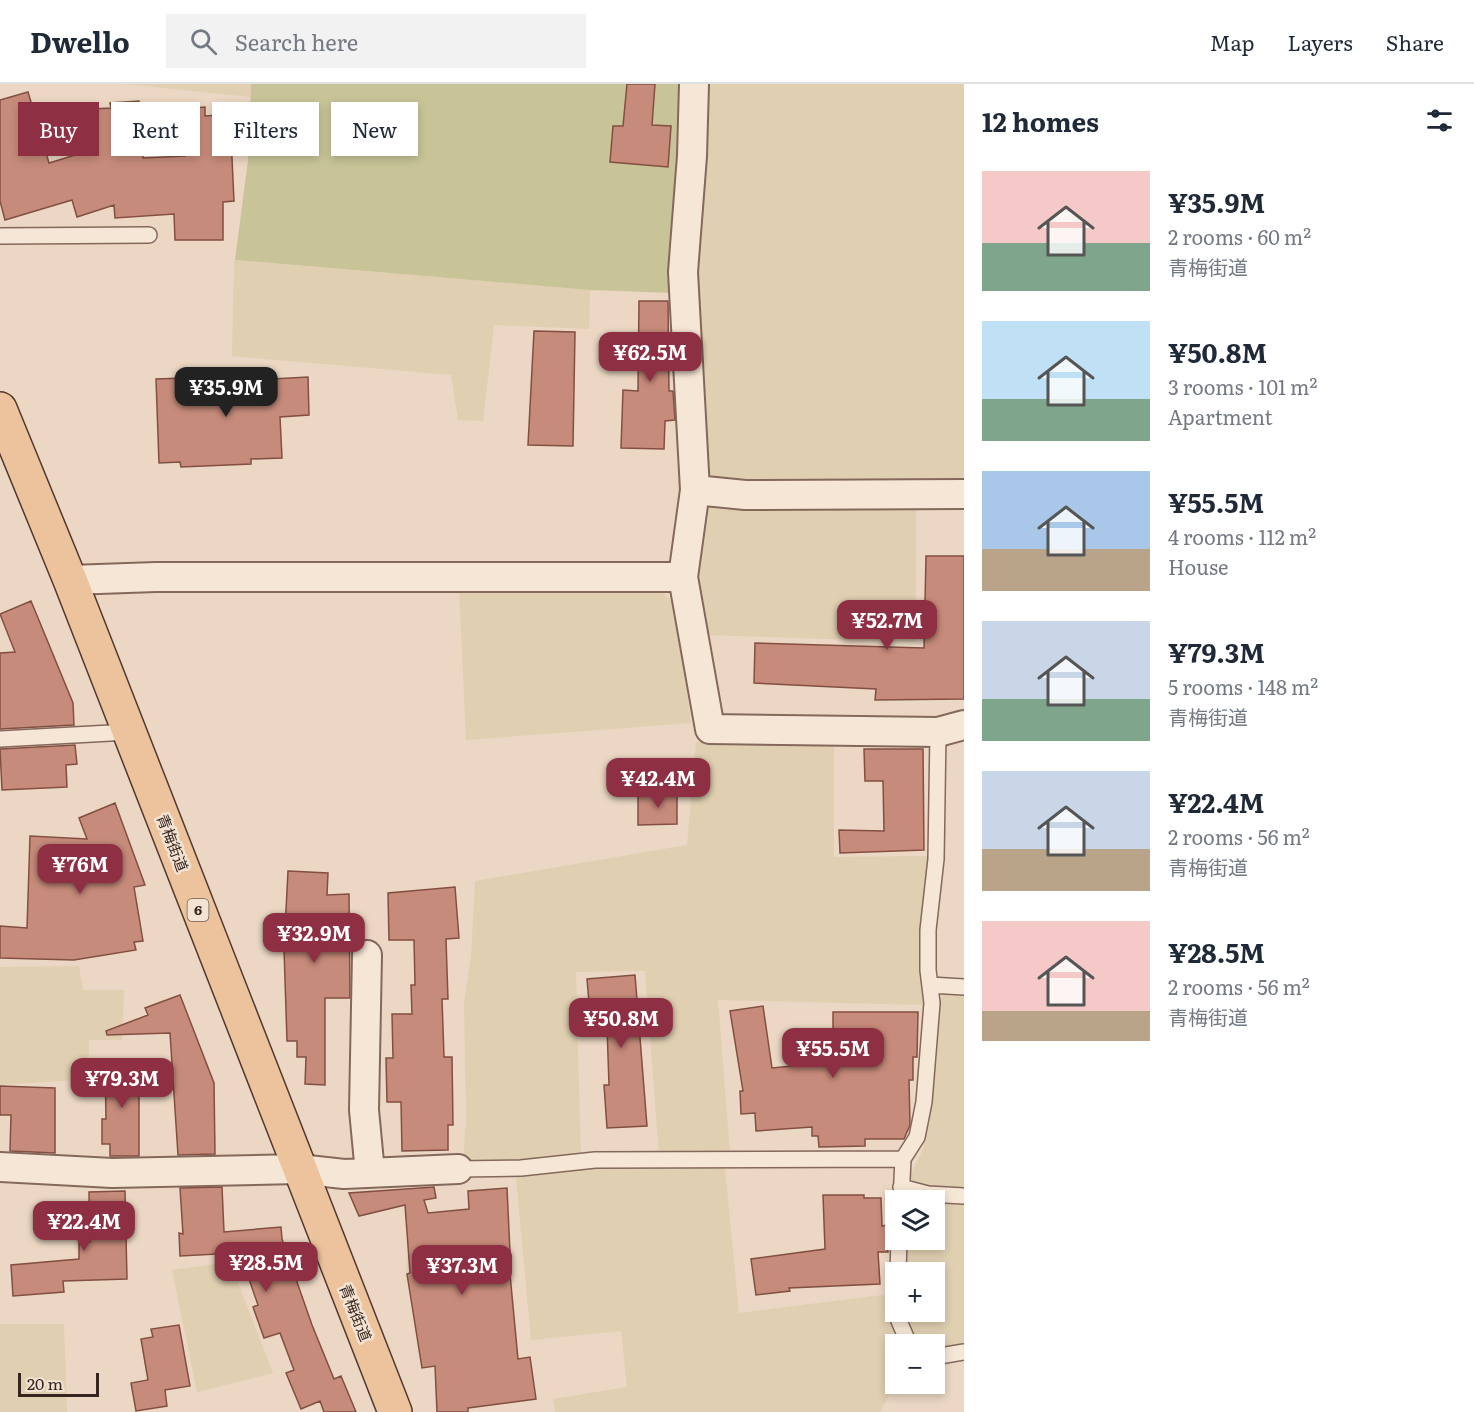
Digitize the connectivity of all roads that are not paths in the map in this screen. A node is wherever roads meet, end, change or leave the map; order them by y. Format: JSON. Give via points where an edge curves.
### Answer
{"nodes":[{"id":1,"x":694,"y":84,"type":"edge"},
{"id":2,"x":149,"y":235,"type":"dead end"},
{"id":3,"x":0,"y":236,"type":"edge"},
{"id":4,"x":0,"y":409,"type":"edge"},
{"id":5,"x":696,"y":490,"type":"junction"},
{"id":6,"x":964,"y":494,"type":"edge"},
{"id":7,"x":683,"y":577,"type":"junction"},
{"id":8,"x":70,"y":580,"type":"junction"},
{"id":9,"x":951,"y":729,"type":"edge"},
{"id":10,"x":129,"y":732,"type":"junction"},
{"id":11,"x":0,"y":739,"type":"edge"},
{"id":12,"x":367,"y":955,"type":"dead end"},
{"id":13,"x":930,"y":985,"type":"junction"},
{"id":14,"x":964,"y":987,"type":"edge"},
{"id":15,"x":903,"y":1159,"type":"junction"},
{"id":16,"x":0,"y":1167,"type":"edge"},
{"id":17,"x":299,"y":1169,"type":"junction"},
{"id":18,"x":458,"y":1169,"type":"joint"},
{"id":19,"x":370,"y":1173,"type":"junction"},
{"id":20,"x":901,"y":1190,"type":"edge"},
{"id":21,"x":945,"y":1195,"type":"edge"},
{"id":22,"x":964,"y":1196,"type":"edge"},
{"id":23,"x":964,"y":1352,"type":"edge"},
{"id":24,"x":945,"y":1355,"type":"edge"},
{"id":25,"x":395,"y":1412,"type":"edge"}],
"edges":[{"from":1,"to":5,"type":"street","via":[[683,272]]},
{"from":2,"to":3,"type":"lane"},
{"from":4,"to":8,"type":"main road","name":"青梅街道","number":"6"},
{"from":5,"to":6,"type":"street","via":[[745,495]]},
{"from":5,"to":7,"type":"street"},
{"from":7,"to":8,"type":"street"},
{"from":7,"to":9,"type":"street","via":[[710,729]]},
{"from":8,"to":10,"type":"main road","name":"青梅街道","number":"6"},
{"from":9,"to":13,"type":"lane","via":[[928,930]]},
{"from":10,"to":11,"type":"lane"},
{"from":10,"to":17,"type":"main road","name":"青梅街道","number":"6"},
{"from":12,"to":19,"type":"street","via":[[364,1110]]},
{"from":13,"to":14,"type":"lane"},
{"from":13,"to":15,"type":"lane","via":[[924,1102],[917,1137]]},
{"from":15,"to":18,"type":"lane","via":[[595,1161]]},
{"from":15,"to":20,"type":"lane"},
{"from":16,"to":17,"type":"street","via":[[112,1173]]},
{"from":17,"to":19,"type":"street"},
{"from":17,"to":25,"type":"main road","name":"青梅街道","number":"6"},
{"from":18,"to":19,"type":"street"},
{"from":21,"to":22,"type":"lane"},
{"from":23,"to":24,"type":"lane"}]}
